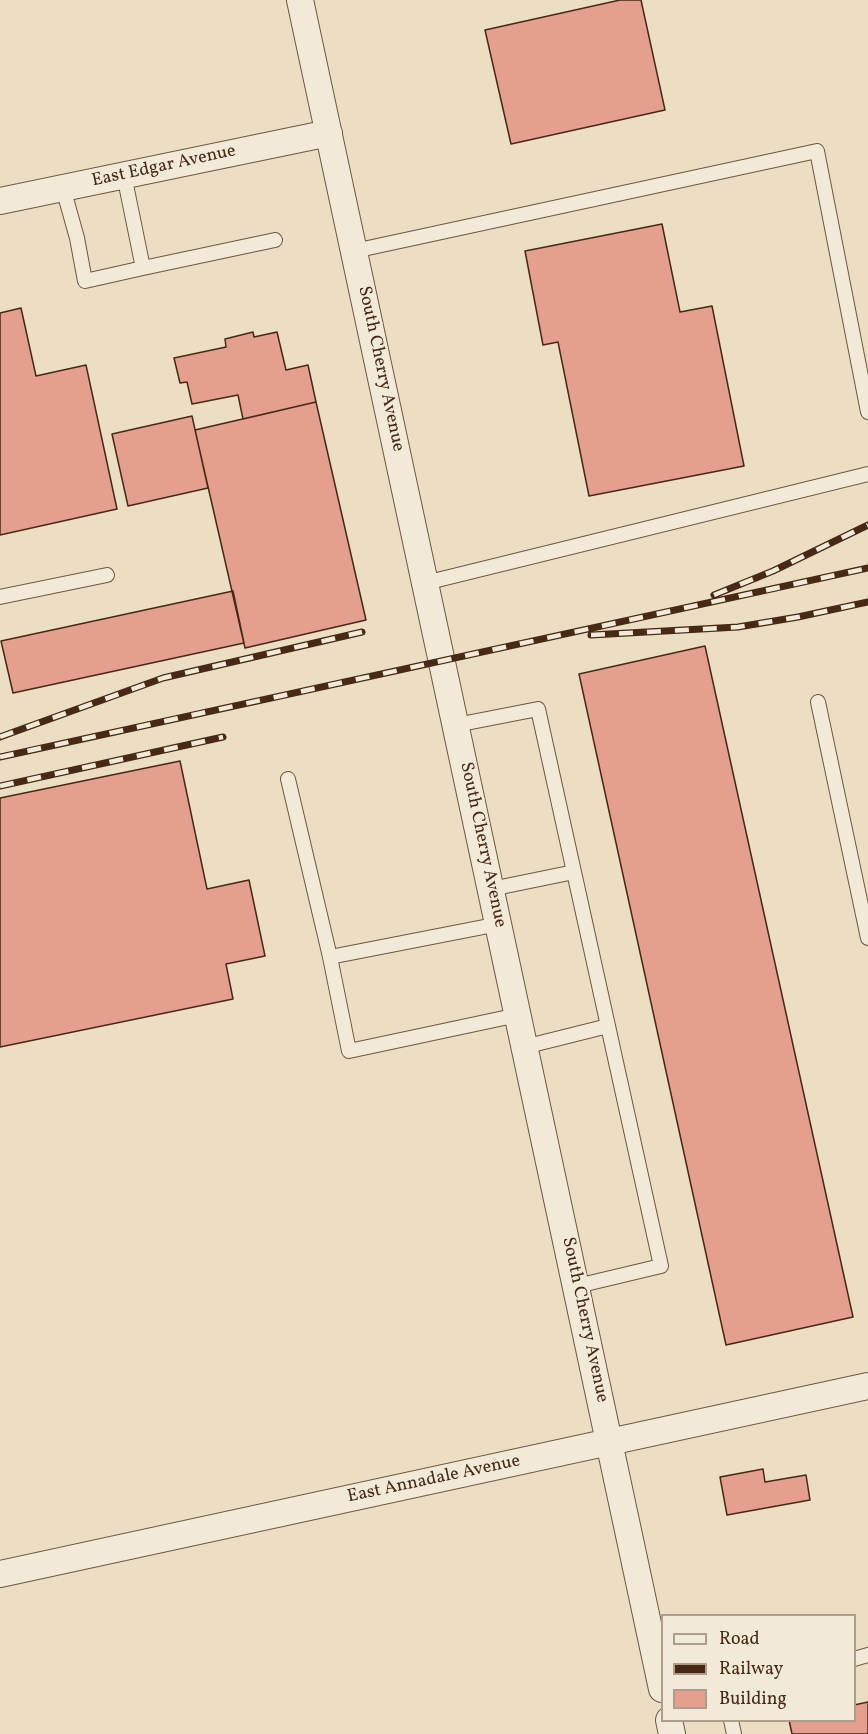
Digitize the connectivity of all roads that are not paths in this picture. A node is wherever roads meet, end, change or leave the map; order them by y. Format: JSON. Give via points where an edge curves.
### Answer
{"nodes":[{"id":1,"x":300,"y":0,"type":"edge"},
{"id":2,"x":329,"y":133,"type":"junction"},
{"id":3,"x":124,"y":175,"type":"junction"},
{"id":4,"x":63,"y":188,"type":"junction"},
{"id":5,"x":0,"y":201,"type":"edge"},
{"id":6,"x":275,"y":240,"type":"dead end"},
{"id":7,"x":354,"y":251,"type":"junction"},
{"id":8,"x":143,"y":268,"type":"junction"},
{"id":9,"x":868,"y":412,"type":"edge"},
{"id":10,"x":868,"y":474,"type":"edge"},
{"id":11,"x":107,"y":575,"type":"dead end"},
{"id":12,"x":425,"y":583,"type":"junction"},
{"id":13,"x":0,"y":597,"type":"edge"},
{"id":14,"x":818,"y":702,"type":"dead end"},
{"id":15,"x":456,"y":725,"type":"junction"},
{"id":16,"x":288,"y":779,"type":"dead end"},
{"id":17,"x":574,"y":872,"type":"junction"},
{"id":18,"x":491,"y":889,"type":"junction"},
{"id":19,"x":499,"y":924,"type":"junction"},
{"id":20,"x":868,"y":938,"type":"edge"},
{"id":21,"x":330,"y":957,"type":"junction"},
{"id":22,"x":518,"y":1015,"type":"junction"},
{"id":23,"x":608,"y":1026,"type":"junction"},
{"id":24,"x":524,"y":1047,"type":"junction"},
{"id":25,"x":577,"y":1286,"type":"junction"},
{"id":26,"x":868,"y":1386,"type":"edge"},
{"id":27,"x":610,"y":1442,"type":"junction"},
{"id":28,"x":0,"y":1574,"type":"edge"},
{"id":29,"x":661,"y":1680,"type":"edge"}],
"edges":[{"from":1,"to":2,"type":"street","name":"South Cherry Avenue"},
{"from":2,"to":3,"type":"street","name":"East Edgar Avenue"},
{"from":2,"to":7,"type":"street","name":"South Cherry Avenue"},
{"from":3,"to":4,"type":"street","name":"East Edgar Avenue"},
{"from":3,"to":8,"type":"lane"},
{"from":4,"to":5,"type":"street","name":"East Edgar Avenue"},
{"from":4,"to":8,"type":"lane","via":[[85,281]]},
{"from":6,"to":8,"type":"lane"},
{"from":7,"to":9,"type":"lane","via":[[817,151]]},
{"from":7,"to":12,"type":"street","name":"South Cherry Avenue"},
{"from":10,"to":12,"type":"lane"},
{"from":11,"to":13,"type":"lane"},
{"from":12,"to":15,"type":"street","name":"South Cherry Avenue"},
{"from":14,"to":20,"type":"lane"},
{"from":15,"to":17,"type":"lane","via":[[538,709]]},
{"from":15,"to":18,"type":"street","name":"South Cherry Avenue"},
{"from":16,"to":21,"type":"lane"},
{"from":17,"to":18,"type":"lane"},
{"from":17,"to":23,"type":"lane"},
{"from":18,"to":19,"type":"street","name":"South Cherry Avenue"},
{"from":19,"to":21,"type":"lane"},
{"from":19,"to":22,"type":"street","name":"South Cherry Avenue"},
{"from":21,"to":22,"type":"lane","via":[[349,1051]]},
{"from":22,"to":24,"type":"street","name":"South Cherry Avenue"},
{"from":23,"to":24,"type":"lane"},
{"from":23,"to":25,"type":"lane","via":[[662,1266]]},
{"from":24,"to":25,"type":"street","name":"South Cherry Avenue"},
{"from":25,"to":27,"type":"street","name":"South Cherry Avenue"},
{"from":26,"to":27,"type":"street","name":"East Annadale Avenue"},
{"from":27,"to":28,"type":"street","name":"East Annadale Avenue"},
{"from":27,"to":29,"type":"street","name":"South Cherry Avenue"}]}
